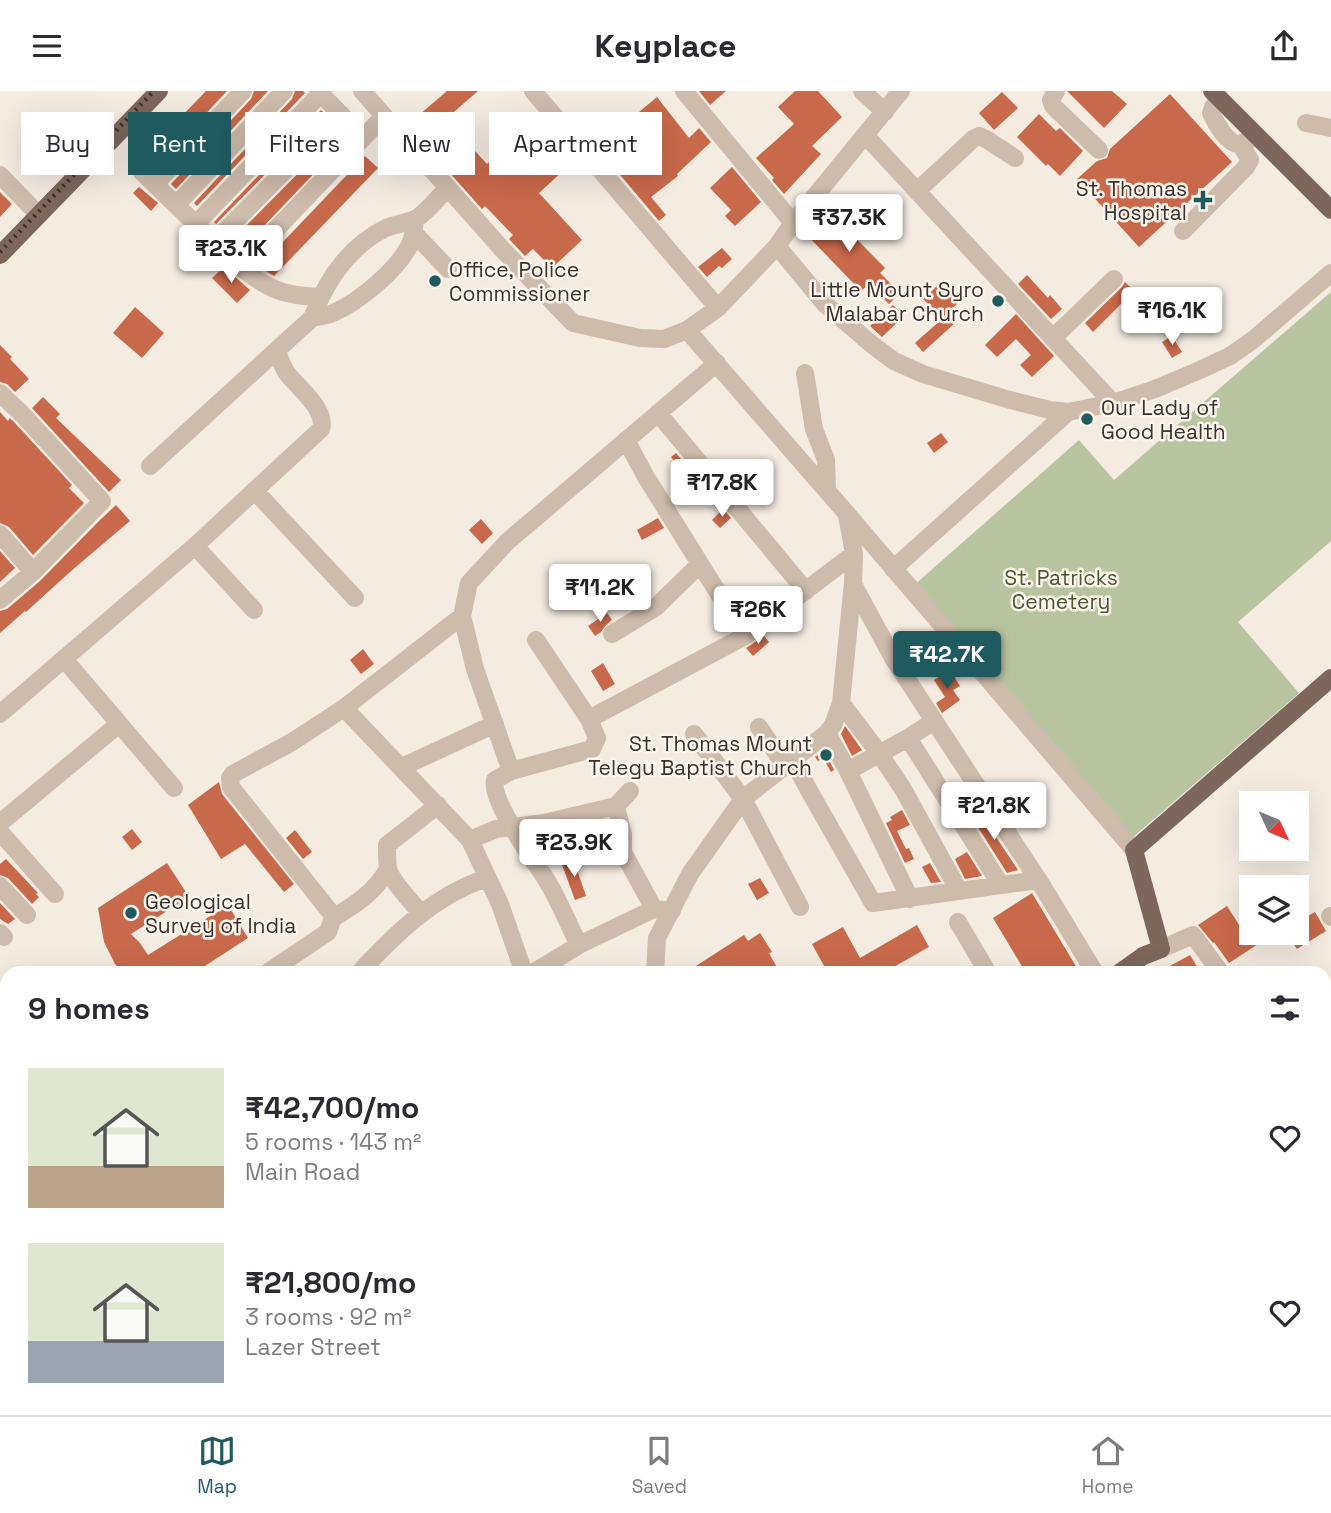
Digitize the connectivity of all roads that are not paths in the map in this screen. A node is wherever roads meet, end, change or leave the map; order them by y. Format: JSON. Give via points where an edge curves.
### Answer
{"nodes":[{"id":1,"x":159,"y":91,"type":"edge"},
{"id":2,"x":243,"y":91,"type":"edge"},
{"id":3,"x":284,"y":91,"type":"edge"},
{"id":4,"x":362,"y":91,"type":"edge"},
{"id":5,"x":533,"y":91,"type":"edge"},
{"id":6,"x":684,"y":91,"type":"edge"},
{"id":7,"x":862,"y":91,"type":"edge"},
{"id":8,"x":901,"y":91,"type":"edge"},
{"id":9,"x":1056,"y":91,"type":"edge"},
{"id":10,"x":321,"y":92,"type":"edge"},
{"id":11,"x":1216,"y":95,"type":"edge"},
{"id":12,"x":885,"y":111,"type":"junction"},
{"id":13,"x":339,"y":112,"type":"edge"},
{"id":14,"x":380,"y":112,"type":"edge"},
{"id":15,"x":378,"y":122,"type":"edge"},
{"id":16,"x":1306,"y":123,"type":"dead end"},
{"id":17,"x":1331,"y":128,"type":"edge"},
{"id":18,"x":1255,"y":134,"type":"junction"},
{"id":19,"x":364,"y":136,"type":"edge"},
{"id":20,"x":866,"y":136,"type":"junction"},
{"id":21,"x":1240,"y":144,"type":"junction"},
{"id":22,"x":1099,"y":150,"type":"dead end"},
{"id":23,"x":1016,"y":158,"type":"dead end"},
{"id":24,"x":0,"y":175,"type":"edge"},
{"id":25,"x":280,"y":175,"type":"edge"},
{"id":26,"x":327,"y":175,"type":"edge"},
{"id":27,"x":436,"y":175,"type":"edge"},
{"id":28,"x":448,"y":188,"type":"junction"},
{"id":29,"x":917,"y":191,"type":"junction"},
{"id":30,"x":176,"y":205,"type":"junction"},
{"id":31,"x":1331,"y":210,"type":"edge"},
{"id":32,"x":39,"y":215,"type":"junction"},
{"id":33,"x":793,"y":223,"type":"junction"},
{"id":34,"x":196,"y":224,"type":"junction"},
{"id":35,"x":414,"y":226,"type":"junction"},
{"id":36,"x":1183,"y":231,"type":"dead end"},
{"id":37,"x":214,"y":242,"type":"junction"},
{"id":38,"x":778,"y":246,"type":"junction"},
{"id":39,"x":0,"y":255,"type":"edge"},
{"id":40,"x":240,"y":267,"type":"junction"},
{"id":41,"x":448,"y":268,"type":"dead end"},
{"id":42,"x":1331,"y":273,"type":"edge"},
{"id":43,"x":1114,"y":279,"type":"dead end"},
{"id":44,"x":320,"y":297,"type":"junction"},
{"id":45,"x":718,"y":309,"type":"junction"},
{"id":46,"x":312,"y":318,"type":"junction"},
{"id":47,"x":687,"y":330,"type":"junction"},
{"id":48,"x":1053,"y":338,"type":"junction"},
{"id":49,"x":277,"y":351,"type":"junction"},
{"id":50,"x":717,"y":363,"type":"junction"},
{"id":51,"x":805,"y":373,"type":"dead end"},
{"id":52,"x":0,"y":393,"type":"edge"},
{"id":53,"x":1113,"y":403,"type":"junction"},
{"id":54,"x":1068,"y":412,"type":"junction"},
{"id":55,"x":658,"y":413,"type":"junction"},
{"id":56,"x":626,"y":440,"type":"junction"},
{"id":57,"x":150,"y":467,"type":"dead end"},
{"id":58,"x":255,"y":491,"type":"junction"},
{"id":59,"x":827,"y":491,"type":"junction"},
{"id":60,"x":847,"y":514,"type":"junction"},
{"id":61,"x":0,"y":534,"type":"edge"},
{"id":62,"x":195,"y":546,"type":"junction"},
{"id":63,"x":854,"y":554,"type":"junction"},
{"id":64,"x":700,"y":564,"type":"junction"},
{"id":65,"x":893,"y":569,"type":"junction"},
{"id":66,"x":33,"y":572,"type":"junction"},
{"id":67,"x":853,"y":583,"type":"junction"},
{"id":68,"x":806,"y":591,"type":"junction"},
{"id":69,"x":355,"y":598,"type":"dead end"},
{"id":70,"x":0,"y":600,"type":"edge"},
{"id":71,"x":254,"y":610,"type":"dead end"},
{"id":72,"x":462,"y":616,"type":"junction"},
{"id":73,"x":612,"y":634,"type":"dead end"},
{"id":74,"x":745,"y":636,"type":"junction"},
{"id":75,"x":536,"y":640,"type":"dead end"},
{"id":76,"x":64,"y":659,"type":"junction"},
{"id":77,"x":1331,"y":678,"type":"edge"},
{"id":78,"x":841,"y":703,"type":"junction"},
{"id":79,"x":344,"y":708,"type":"junction"},
{"id":80,"x":0,"y":714,"type":"edge"},
{"id":81,"x":589,"y":719,"type":"junction"},
{"id":82,"x":934,"y":721,"type":"junction"},
{"id":83,"x":119,"y":725,"type":"junction"},
{"id":84,"x":495,"y":725,"type":"junction"},
{"id":85,"x":760,"y":727,"type":"dead end"},
{"id":86,"x":827,"y":733,"type":"junction"},
{"id":87,"x":694,"y":734,"type":"dead end"},
{"id":88,"x":908,"y":738,"type":"junction"},
{"id":89,"x":879,"y":753,"type":"junction"},
{"id":90,"x":789,"y":763,"type":"junction"},
{"id":91,"x":402,"y":767,"type":"junction"},
{"id":92,"x":511,"y":771,"type":"junction"},
{"id":93,"x":848,"y":771,"type":"junction"},
{"id":94,"x":174,"y":788,"type":"dead end"},
{"id":95,"x":630,"y":790,"type":"dead end"},
{"id":96,"x":743,"y":799,"type":"junction"},
{"id":97,"x":439,"y":805,"type":"junction"},
{"id":98,"x":616,"y":806,"type":"junction"},
{"id":99,"x":0,"y":823,"type":"edge"},
{"id":100,"x":512,"y":826,"type":"junction"},
{"id":101,"x":0,"y":832,"type":"edge"},
{"id":102,"x":470,"y":840,"type":"junction"},
{"id":103,"x":1133,"y":850,"type":"junction"},
{"id":104,"x":388,"y":869,"type":"junction"},
{"id":105,"x":487,"y":878,"type":"junction"},
{"id":106,"x":1038,"y":880,"type":"junction"},
{"id":107,"x":1001,"y":885,"type":"junction"},
{"id":108,"x":0,"y":886,"type":"edge"},
{"id":109,"x":959,"y":891,"type":"junction"},
{"id":110,"x":55,"y":894,"type":"dead end"},
{"id":111,"x":910,"y":899,"type":"junction"},
{"id":112,"x":800,"y":907,"type":"dead end"},
{"id":113,"x":663,"y":910,"type":"junction"},
{"id":114,"x":421,"y":913,"type":"junction"},
{"id":115,"x":27,"y":915,"type":"dead end"},
{"id":116,"x":333,"y":918,"type":"junction"},
{"id":117,"x":958,"y":922,"type":"dead end"},
{"id":118,"x":579,"y":945,"type":"junction"},
{"id":119,"x":1161,"y":949,"type":"junction"},
{"id":120,"x":277,"y":966,"type":"edge"},
{"id":121,"x":365,"y":966,"type":"edge"},
{"id":122,"x":522,"y":966,"type":"edge"},
{"id":123,"x":544,"y":966,"type":"edge"},
{"id":124,"x":655,"y":966,"type":"edge"},
{"id":125,"x":984,"y":966,"type":"edge"},
{"id":126,"x":1091,"y":966,"type":"edge"},
{"id":127,"x":1128,"y":966,"type":"edge"},
{"id":128,"x":1215,"y":966,"type":"edge"}],
"edges":[{"from":1,"to":32,"type":"main road"},
{"from":2,"to":30,"type":"street","via":[[149,178]]},
{"from":3,"to":30,"type":"street"},
{"from":4,"to":14,"type":"street"},
{"from":5,"to":45,"type":"street"},
{"from":6,"to":33,"type":"street"},
{"from":7,"to":12,"type":"street"},
{"from":8,"to":12,"type":"street"},
{"from":9,"to":22,"type":"street","via":[[1053,106]]},
{"from":10,"to":13,"type":"street"},
{"from":10,"to":34,"type":"street"},
{"from":11,"to":18,"type":"main road"},
{"from":11,"to":21,"type":"street","via":[[1213,118],[1228,139]]},
{"from":12,"to":20,"type":"street"},
{"from":15,"to":19,"type":"street"},
{"from":16,"to":17,"type":"street"},
{"from":18,"to":21,"type":"street"},
{"from":18,"to":31,"type":"main road"},
{"from":20,"to":29,"type":"street"},
{"from":20,"to":33,"type":"street"},
{"from":21,"to":36,"type":"street","via":[[1250,160],[1246,167]]},
{"from":23,"to":29,"type":"street","via":[[979,136]]},
{"from":24,"to":32,"type":"street"},
{"from":25,"to":37,"type":"street"},
{"from":26,"to":40,"type":"street"},
{"from":27,"to":28,"type":"street"},
{"from":28,"to":35,"type":"street"},
{"from":28,"to":47,"type":"street","via":[[573,323],[640,338],[664,339]]},
{"from":29,"to":48,"type":"street"},
{"from":30,"to":34,"type":"street"},
{"from":32,"to":39,"type":"main road"},
{"from":33,"to":38,"type":"street"},
{"from":34,"to":37,"type":"street"},
{"from":35,"to":41,"type":"street"},
{"from":35,"to":44,"type":"street","via":[[402,222],[368,239],[336,269]]},
{"from":35,"to":46,"type":"street","via":[[404,253],[368,292],[332,313]]},
{"from":37,"to":40,"type":"street"},
{"from":38,"to":45,"type":"street"},
{"from":38,"to":54,"type":"street","via":[[825,304],[894,361],[1010,400]]},
{"from":40,"to":44,"type":"street","via":[[277,291]]},
{"from":42,"to":53,"type":"street","via":[[1230,356]]},
{"from":43,"to":48,"type":"street"},
{"from":44,"to":46,"type":"street"},
{"from":45,"to":47,"type":"street"},
{"from":46,"to":49,"type":"street"},
{"from":47,"to":50,"type":"street"},
{"from":48,"to":53,"type":"street"},
{"from":49,"to":57,"type":"street"},
{"from":49,"to":58,"type":"street","via":[[287,373],[323,421],[316,435]]},
{"from":50,"to":55,"type":"street"},
{"from":50,"to":59,"type":"street"},
{"from":51,"to":59,"type":"street","via":[[814,429],[826,460]]},
{"from":52,"to":66,"type":"street","via":[[102,501]]},
{"from":53,"to":54,"type":"street"},
{"from":54,"to":65,"type":"street"},
{"from":55,"to":56,"type":"street"},
{"from":55,"to":68,"type":"street"},
{"from":56,"to":64,"type":"street"},
{"from":56,"to":72,"type":"street","via":[[507,543],[469,583]]},
{"from":58,"to":62,"type":"street"},
{"from":58,"to":69,"type":"street"},
{"from":59,"to":60,"type":"street"},
{"from":60,"to":63,"type":"street"},
{"from":60,"to":65,"type":"street"},
{"from":61,"to":66,"type":"street"},
{"from":62,"to":71,"type":"street"},
{"from":62,"to":76,"type":"street"},
{"from":63,"to":67,"type":"street"},
{"from":63,"to":68,"type":"street"},
{"from":64,"to":73,"type":"street","via":[[656,607]]},
{"from":64,"to":74,"type":"street"},
{"from":65,"to":103,"type":"street"},
{"from":66,"to":70,"type":"street"},
{"from":67,"to":78,"type":"street"},
{"from":67,"to":82,"type":"street"},
{"from":68,"to":74,"type":"street"},
{"from":72,"to":79,"type":"street"},
{"from":72,"to":84,"type":"street"},
{"from":74,"to":81,"type":"street"},
{"from":75,"to":81,"type":"street"},
{"from":76,"to":80,"type":"street"},
{"from":76,"to":83,"type":"street"},
{"from":77,"to":103,"type":"main road"},
{"from":78,"to":86,"type":"street"},
{"from":78,"to":89,"type":"street"},
{"from":79,"to":91,"type":"street"},
{"from":79,"to":116,"type":"street","via":[[233,774],[229,783]]},
{"from":81,"to":92,"type":"street","via":[[597,738],[592,749]]},
{"from":82,"to":88,"type":"street"},
{"from":82,"to":106,"type":"street"},
{"from":83,"to":94,"type":"street"},
{"from":83,"to":99,"type":"street"},
{"from":84,"to":91,"type":"street"},
{"from":84,"to":92,"type":"street"},
{"from":85,"to":90,"type":"street"},
{"from":86,"to":90,"type":"street"},
{"from":86,"to":93,"type":"street"},
{"from":87,"to":96,"type":"street"},
{"from":88,"to":89,"type":"street"},
{"from":88,"to":107,"type":"street"},
{"from":89,"to":93,"type":"street"},
{"from":89,"to":109,"type":"street"},
{"from":90,"to":96,"type":"street"},
{"from":90,"to":111,"type":"street","via":[[873,904]]},
{"from":91,"to":97,"type":"street"},
{"from":92,"to":100,"type":"street","via":[[494,785]]},
{"from":93,"to":111,"type":"street"},
{"from":95,"to":98,"type":"street"},
{"from":96,"to":112,"type":"street"},
{"from":96,"to":113,"type":"street"},
{"from":97,"to":102,"type":"street"},
{"from":97,"to":104,"type":"street","via":[[387,845]]},
{"from":98,"to":100,"type":"street"},
{"from":98,"to":113,"type":"street","via":[[623,852]]},
{"from":100,"to":102,"type":"street"},
{"from":100,"to":118,"type":"street"},
{"from":101,"to":110,"type":"street"},
{"from":102,"to":105,"type":"street"},
{"from":103,"to":119,"type":"main road"},
{"from":104,"to":114,"type":"street"},
{"from":104,"to":116,"type":"street","via":[[364,898]]},
{"from":105,"to":114,"type":"street","via":[[467,884]]},
{"from":105,"to":122,"type":"street"},
{"from":106,"to":107,"type":"street"},
{"from":106,"to":126,"type":"street"},
{"from":107,"to":109,"type":"street"},
{"from":108,"to":115,"type":"street"},
{"from":109,"to":111,"type":"street"},
{"from":113,"to":118,"type":"street"},
{"from":113,"to":124,"type":"street"},
{"from":114,"to":121,"type":"street"},
{"from":116,"to":120,"type":"street","via":[[328,932]]},
{"from":117,"to":125,"type":"street"},
{"from":118,"to":123,"type":"street"},
{"from":119,"to":127,"type":"main road"},
{"from":119,"to":128,"type":"street","via":[[1194,935]]}]}
